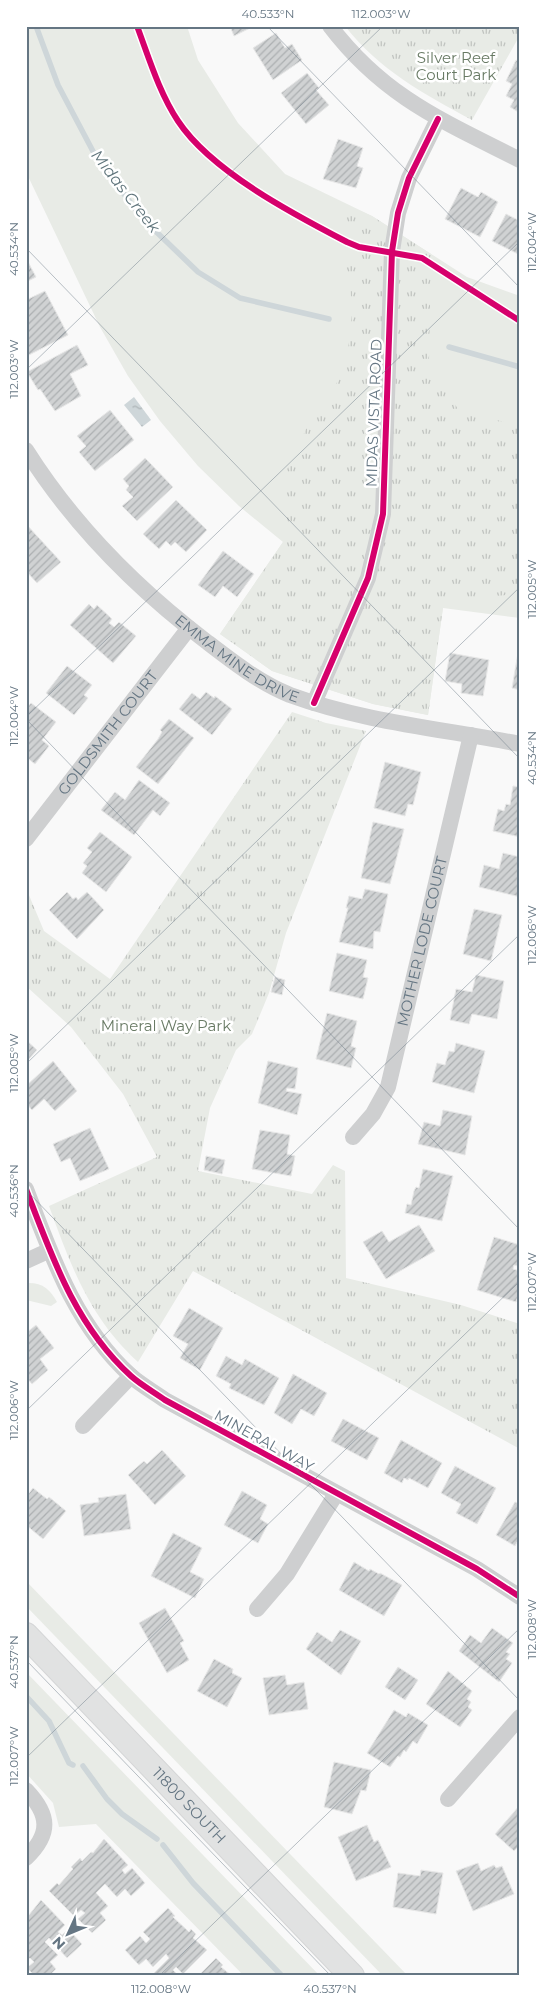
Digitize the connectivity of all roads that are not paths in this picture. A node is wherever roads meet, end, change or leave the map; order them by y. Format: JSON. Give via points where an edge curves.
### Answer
{"nodes":[{"id":1,"x":330,"y":26,"type":"edge"},
{"id":2,"x":438,"y":119,"type":"junction"},
{"id":3,"x":520,"y":160,"type":"edge"},
{"id":4,"x":29,"y":460,"type":"edge"},
{"id":5,"x":189,"y":628,"type":"junction"},
{"id":6,"x":314,"y":703,"type":"junction"},
{"id":7,"x":471,"y":735,"type":"junction"},
{"id":8,"x":520,"y":744,"type":"edge"},
{"id":9,"x":26,"y":839,"type":"edge"},
{"id":10,"x":353,"y":1137,"type":"dead end"},
{"id":11,"x":26,"y":1189,"type":"edge"},
{"id":12,"x":48,"y":1251,"type":"junction"},
{"id":13,"x":26,"y":1261,"type":"edge"},
{"id":14,"x":131,"y":1376,"type":"junction"},
{"id":15,"x":83,"y":1426,"type":"dead end"},
{"id":16,"x":336,"y":1494,"type":"junction"},
{"id":17,"x":520,"y":1597,"type":"edge"},
{"id":18,"x":257,"y":1609,"type":"dead end"},
{"id":19,"x":26,"y":1635,"type":"edge"},
{"id":20,"x":520,"y":1717,"type":"edge"},
{"id":21,"x":26,"y":1790,"type":"edge"},
{"id":22,"x":448,"y":1799,"type":"dead end"},
{"id":23,"x":26,"y":1858,"type":"edge"},
{"id":24,"x":352,"y":1976,"type":"edge"}],
"edges":[{"from":1,"to":2,"type":"street","via":[[368,71],[402,98]]},
{"from":2,"to":3,"type":"street"},
{"from":2,"to":6,"type":"street","name":"MIDAS VISTA ROAD","via":[[409,178],[398,213],[392,251],[383,514],[368,578]]},
{"from":4,"to":5,"type":"street","name":"EMMA MINE DRIVE","via":[[93,539],[152,598]]},
{"from":5,"to":6,"type":"street","name":"EMMA MINE DRIVE","via":[[263,682]]},
{"from":5,"to":9,"type":"street","name":"GOLDSMITH COURT"},
{"from":6,"to":7,"type":"street","name":"EMMA MINE DRIVE","via":[[354,715]]},
{"from":7,"to":8,"type":"street","name":"EMMA MINE DRIVE"},
{"from":7,"to":10,"type":"street","name":"MOTHER LODE COURT","via":[[388,1087],[373,1114]]},
{"from":11,"to":12,"type":"street","name":"MINERAL WAY"},
{"from":12,"to":13,"type":"street"},
{"from":12,"to":14,"type":"street","name":"MINERAL WAY","via":[[86,1322]]},
{"from":14,"to":15,"type":"street"},
{"from":14,"to":16,"type":"street","name":"MINERAL WAY","via":[[165,1400]]},
{"from":16,"to":17,"type":"street","name":"MINERAL WAY","via":[[477,1569]]},
{"from":16,"to":18,"type":"street","via":[[287,1574]]},
{"from":19,"to":24,"type":"main road","name":"11800 SOUTH"},
{"from":20,"to":22,"type":"street"},
{"from":21,"to":23,"type":"street","via":[[41,1811],[45,1826],[42,1840]]}]}
